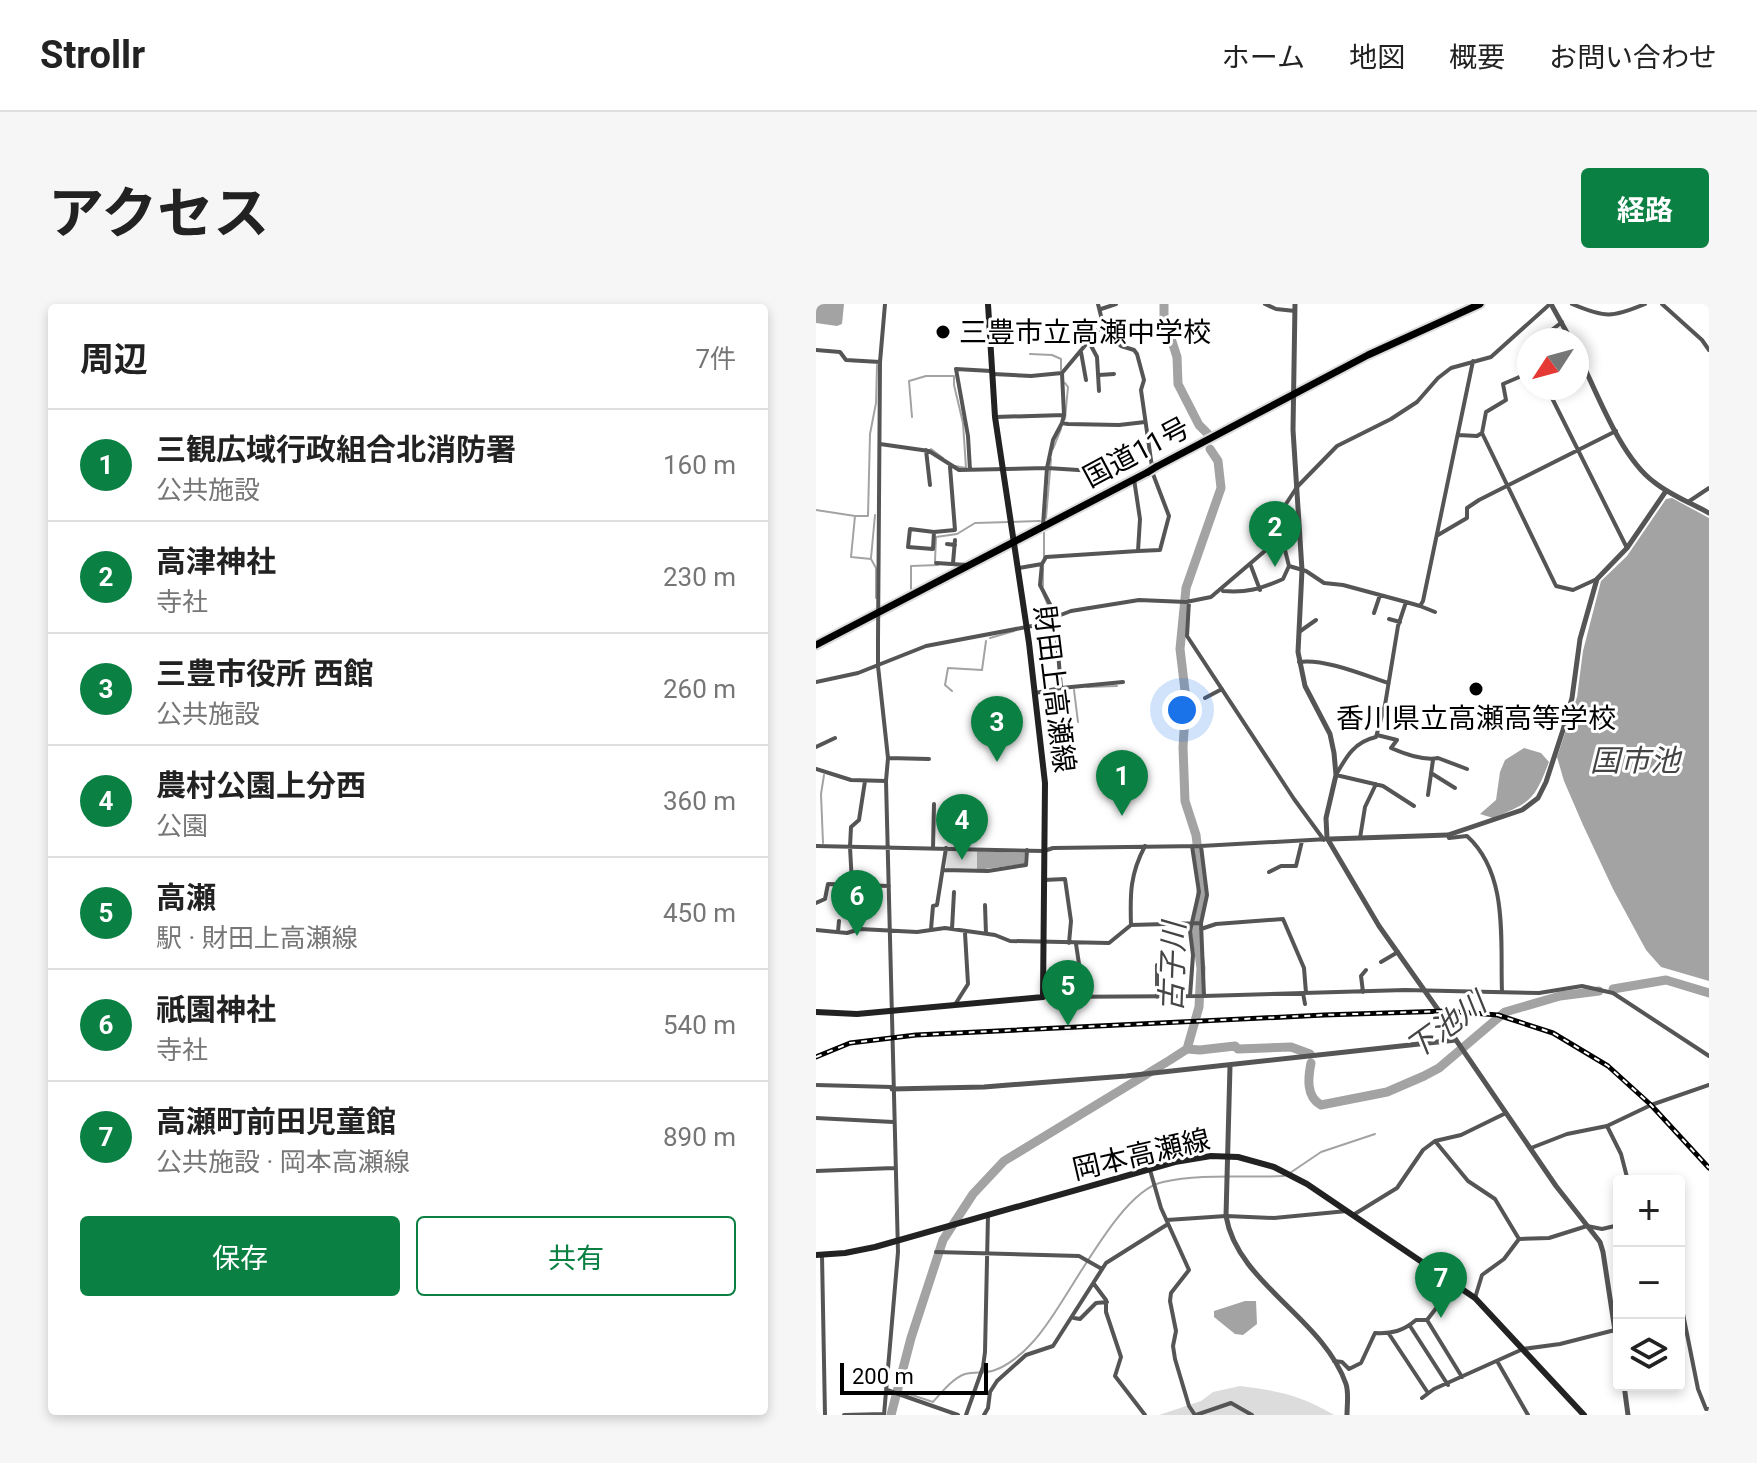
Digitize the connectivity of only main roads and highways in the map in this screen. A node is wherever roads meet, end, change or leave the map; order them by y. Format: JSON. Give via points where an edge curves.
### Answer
{"nodes":[{"id":1,"x":988,"y":304,"type":"edge"},
{"id":2,"x":1480,"y":304,"type":"edge"},
{"id":3,"x":1469,"y":306,"type":"edge"},
{"id":4,"x":1013,"y":543,"type":"junction"},
{"id":5,"x":816,"y":645,"type":"edge"},
{"id":6,"x":816,"y":1012,"type":"edge"},
{"id":7,"x":819,"y":1255,"type":"edge"},
{"id":8,"x":1584,"y":1415,"type":"edge"}],
"edges":[{"from":1,"to":4,"type":"main road","name":"財田上高瀬線","via":[[995,417]]},
{"from":2,"to":3,"type":"highway","name":"国道11号"},
{"from":3,"to":4,"type":"highway","name":"国道11号"},
{"from":4,"to":5,"type":"highway","name":"国道11号"},
{"from":4,"to":6,"type":"main road","name":"財田上高瀬線","via":[[1045,783],[1043,997],[857,1014]]},
{"from":7,"to":8,"type":"main road","name":"岡本高瀬線","via":[[860,1251],[1195,1158],[1252,1160],[1274,1167],[1350,1213],[1475,1298]]}]}
